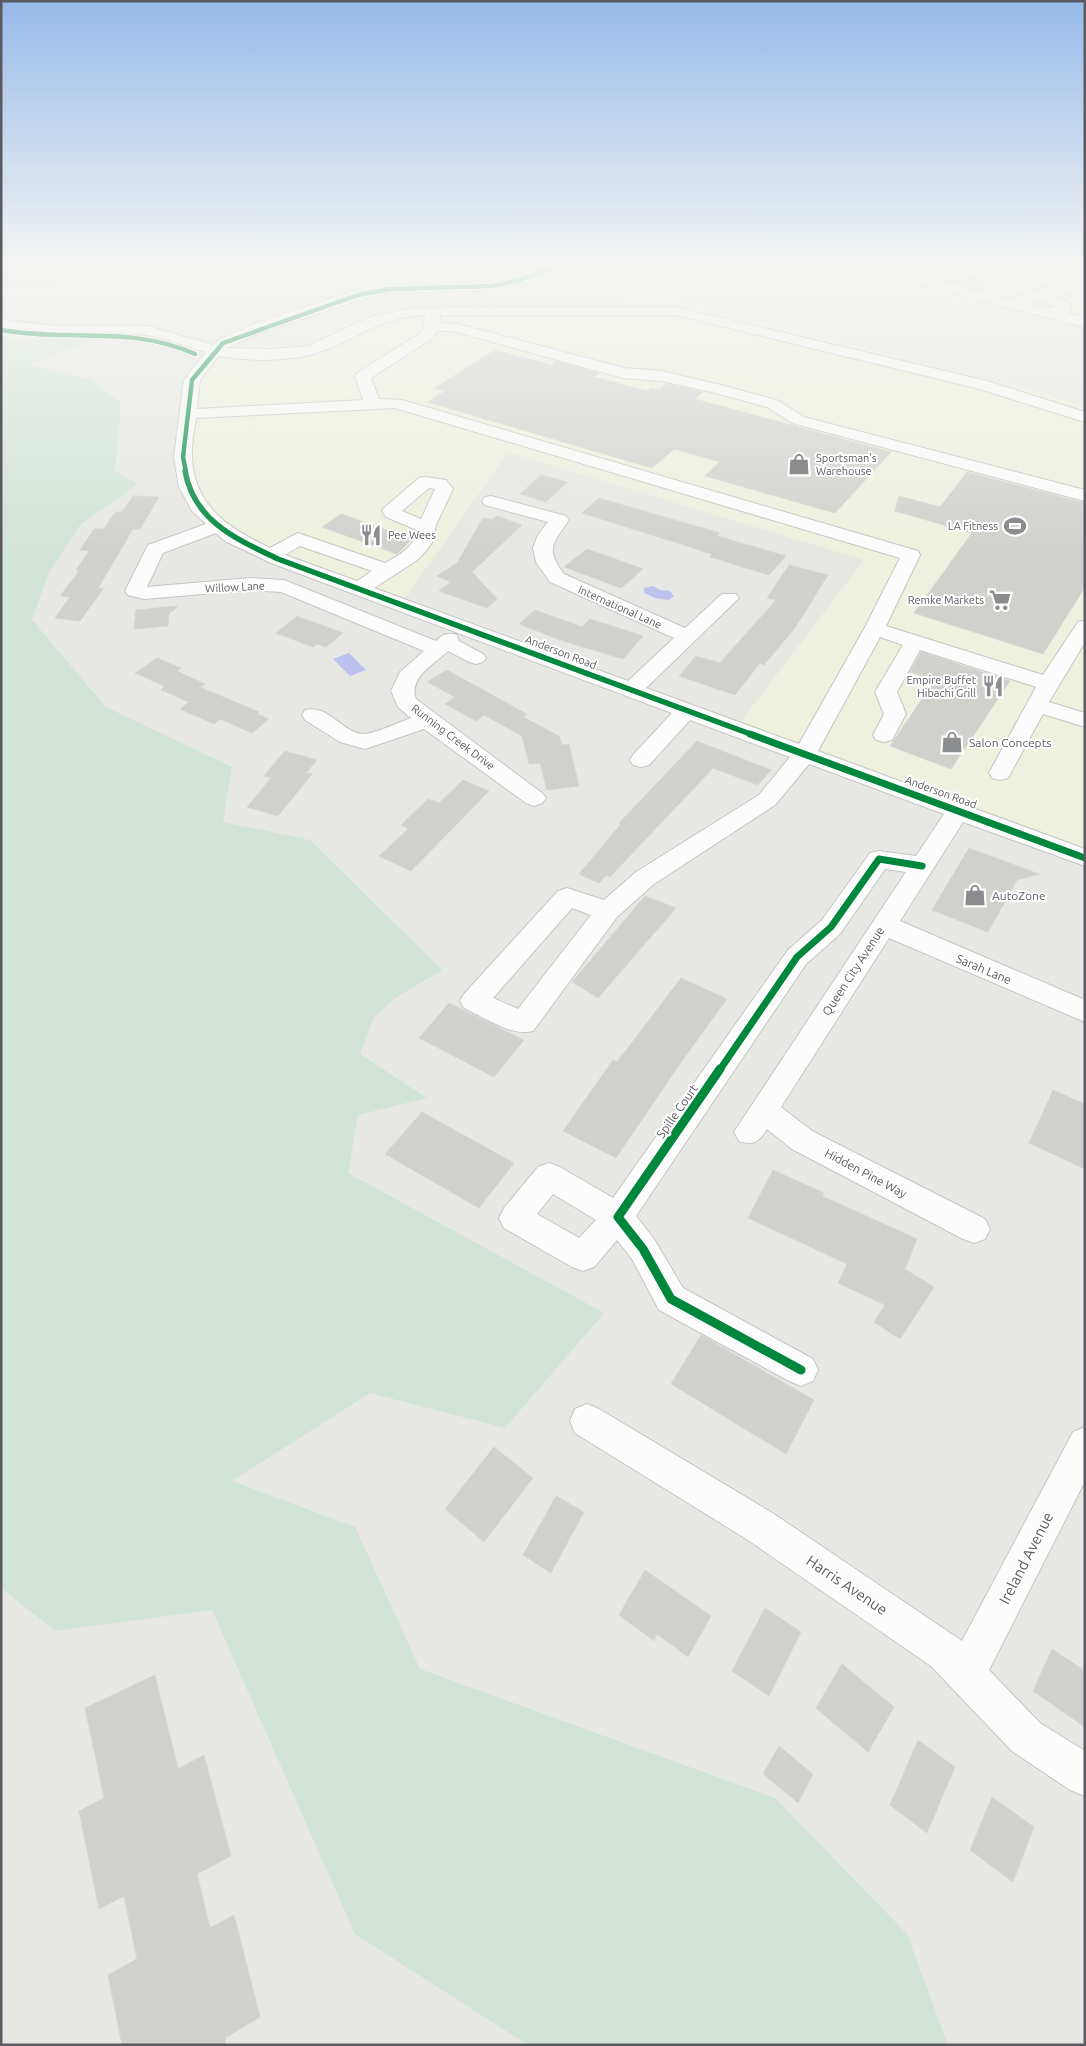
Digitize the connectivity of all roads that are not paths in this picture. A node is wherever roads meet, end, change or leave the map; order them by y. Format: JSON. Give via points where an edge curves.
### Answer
{"nodes":[{"id":1,"x":206,"y":361,"type":"edge"},
{"id":2,"x":386,"y":361,"type":"edge"},
{"id":3,"x":580,"y":361,"type":"edge"},
{"id":4,"x":896,"y":361,"type":"edge"},
{"id":5,"x":373,"y":404,"type":"junction"},
{"id":6,"x":188,"y":414,"type":"junction"},
{"id":7,"x":1085,"y":417,"type":"edge"},
{"id":8,"x":1085,"y":496,"type":"edge"},
{"id":9,"x":491,"y":501,"type":"dead end"},
{"id":10,"x":219,"y":526,"type":"junction"},
{"id":11,"x":427,"y":528,"type":"dead end"},
{"id":12,"x":270,"y":556,"type":"junction"},
{"id":13,"x":387,"y":570,"type":"junction"},
{"id":14,"x":359,"y":589,"type":"junction"},
{"id":15,"x":730,"y":598,"type":"dead end"},
{"id":16,"x":1085,"y":626,"type":"edge"},
{"id":17,"x":465,"y":628,"type":"junction"},
{"id":18,"x":874,"y":629,"type":"junction"},
{"id":19,"x":688,"y":637,"type":"junction"},
{"id":20,"x":915,"y":642,"type":"junction"},
{"id":21,"x":442,"y":646,"type":"junction"},
{"id":22,"x":476,"y":658,"type":"dead end"},
{"id":23,"x":1048,"y":684,"type":"junction"},
{"id":24,"x":630,"y":690,"type":"junction"},
{"id":25,"x":1037,"y":706,"type":"junction"},
{"id":26,"x":687,"y":710,"type":"junction"},
{"id":27,"x":313,"y":715,"type":"dead end"},
{"id":28,"x":426,"y":720,"type":"junction"},
{"id":29,"x":1085,"y":720,"type":"edge"},
{"id":30,"x":884,"y":735,"type":"dead end"},
{"id":31,"x":805,"y":754,"type":"junction"},
{"id":32,"x":641,"y":760,"type":"dead end"},
{"id":33,"x":1000,"y":773,"type":"dead end"},
{"id":34,"x":534,"y":798,"type":"dead end"},
{"id":35,"x":958,"y":811,"type":"junction"},
{"id":36,"x":1085,"y":858,"type":"edge"},
{"id":37,"x":922,"y":866,"type":"junction"},
{"id":38,"x":608,"y":911,"type":"junction"},
{"id":39,"x":884,"y":925,"type":"junction"},
{"id":40,"x":1085,"y":1012,"type":"edge"},
{"id":41,"x":756,"y":1121,"type":"joint"},
{"id":42,"x":974,"y":1229,"type":"dead end"},
{"id":43,"x":801,"y":1370,"type":"dead end"},
{"id":44,"x":587,"y":1421,"type":"dead end"},
{"id":45,"x":1085,"y":1444,"type":"edge"},
{"id":46,"x":966,"y":1673,"type":"junction"},
{"id":47,"x":1085,"y":1775,"type":"edge"}],
"edges":[{"from":1,"to":6,"type":"street","name":"Anderson Road","via":[[192,380]]},
{"from":2,"to":5,"type":"street","via":[[363,376]]},
{"from":3,"to":8,"type":"street","via":[[623,373],[680,379],[773,404],[798,420]]},
{"from":4,"to":7,"type":"street","via":[[1070,405]]},
{"from":5,"to":6,"type":"street"},
{"from":5,"to":18,"type":"street","via":[[396,403],[911,555]]},
{"from":6,"to":10,"type":"street","name":"Anderson Road","via":[[183,457],[188,487],[198,507]]},
{"from":9,"to":19,"type":"street","name":"International Lane","via":[[560,520],[543,540],[545,564],[557,578]]},
{"from":10,"to":12,"type":"street","name":"Anderson Road","via":[[232,537]]},
{"from":10,"to":21,"type":"street","name":"Willow Lane","via":[[155,549],[135,591],[144,593],[250,584],[284,586]]},
{"from":11,"to":13,"type":"street","via":[[426,538],[418,549]]},
{"from":12,"to":13,"type":"street","via":[[298,539]]},
{"from":12,"to":14,"type":"street","name":"Anderson Road"},
{"from":13,"to":14,"type":"street"},
{"from":14,"to":17,"type":"street","name":"Anderson Road"},
{"from":15,"to":19,"type":"street"},
{"from":16,"to":23,"type":"street"},
{"from":17,"to":21,"type":"street","name":"Running Creek Drive"},
{"from":17,"to":24,"type":"street","name":"Anderson Road"},
{"from":18,"to":20,"type":"street"},
{"from":18,"to":31,"type":"street"},
{"from":19,"to":24,"type":"street"},
{"from":20,"to":23,"type":"street"},
{"from":20,"to":30,"type":"street","via":[[886,692],[895,714]]},
{"from":21,"to":22,"type":"street"},
{"from":21,"to":28,"type":"street","name":"Running Creek Drive","via":[[407,676],[403,684],[406,702]]},
{"from":23,"to":25,"type":"street"},
{"from":24,"to":26,"type":"street","name":"Anderson Road"},
{"from":25,"to":29,"type":"street"},
{"from":25,"to":33,"type":"street"},
{"from":26,"to":31,"type":"street","name":"Anderson Road"},
{"from":26,"to":32,"type":"street"},
{"from":27,"to":28,"type":"street","via":[[365,752]]},
{"from":28,"to":34,"type":"street","name":"Running Creek Drive"},
{"from":31,"to":35,"type":"street","name":"Anderson Road"},
{"from":31,"to":38,"type":"street","via":[[768,800],[645,878]]},
{"from":35,"to":36,"type":"street","name":"Anderson Road"},
{"from":35,"to":37,"type":"street","name":"Queen City Avenue"},
{"from":37,"to":39,"type":"street","name":"Queen City Avenue"},
{"from":37,"to":43,"type":"street","name":"Spille Court","via":[[879,859],[831,927],[797,958],[618,1217],[643,1249],[671,1299]]},
{"from":38,"to":38,"type":"street","via":[[567,896],[474,1001],[523,1023]]},
{"from":39,"to":40,"type":"street","name":"Sarah Lane"},
{"from":39,"to":41,"type":"street","name":"Queen City Avenue"},
{"from":41,"to":42,"type":"street","name":"Hidden Pine Way","via":[[802,1140]]},
{"from":44,"to":46,"type":"street","name":"Harris Avenue","via":[[761,1526],[945,1652]]},
{"from":45,"to":46,"type":"street","name":"Ireland Avenue"},
{"from":46,"to":47,"type":"street","name":"Harris Avenue","via":[[998,1711],[1027,1738]]}]}
